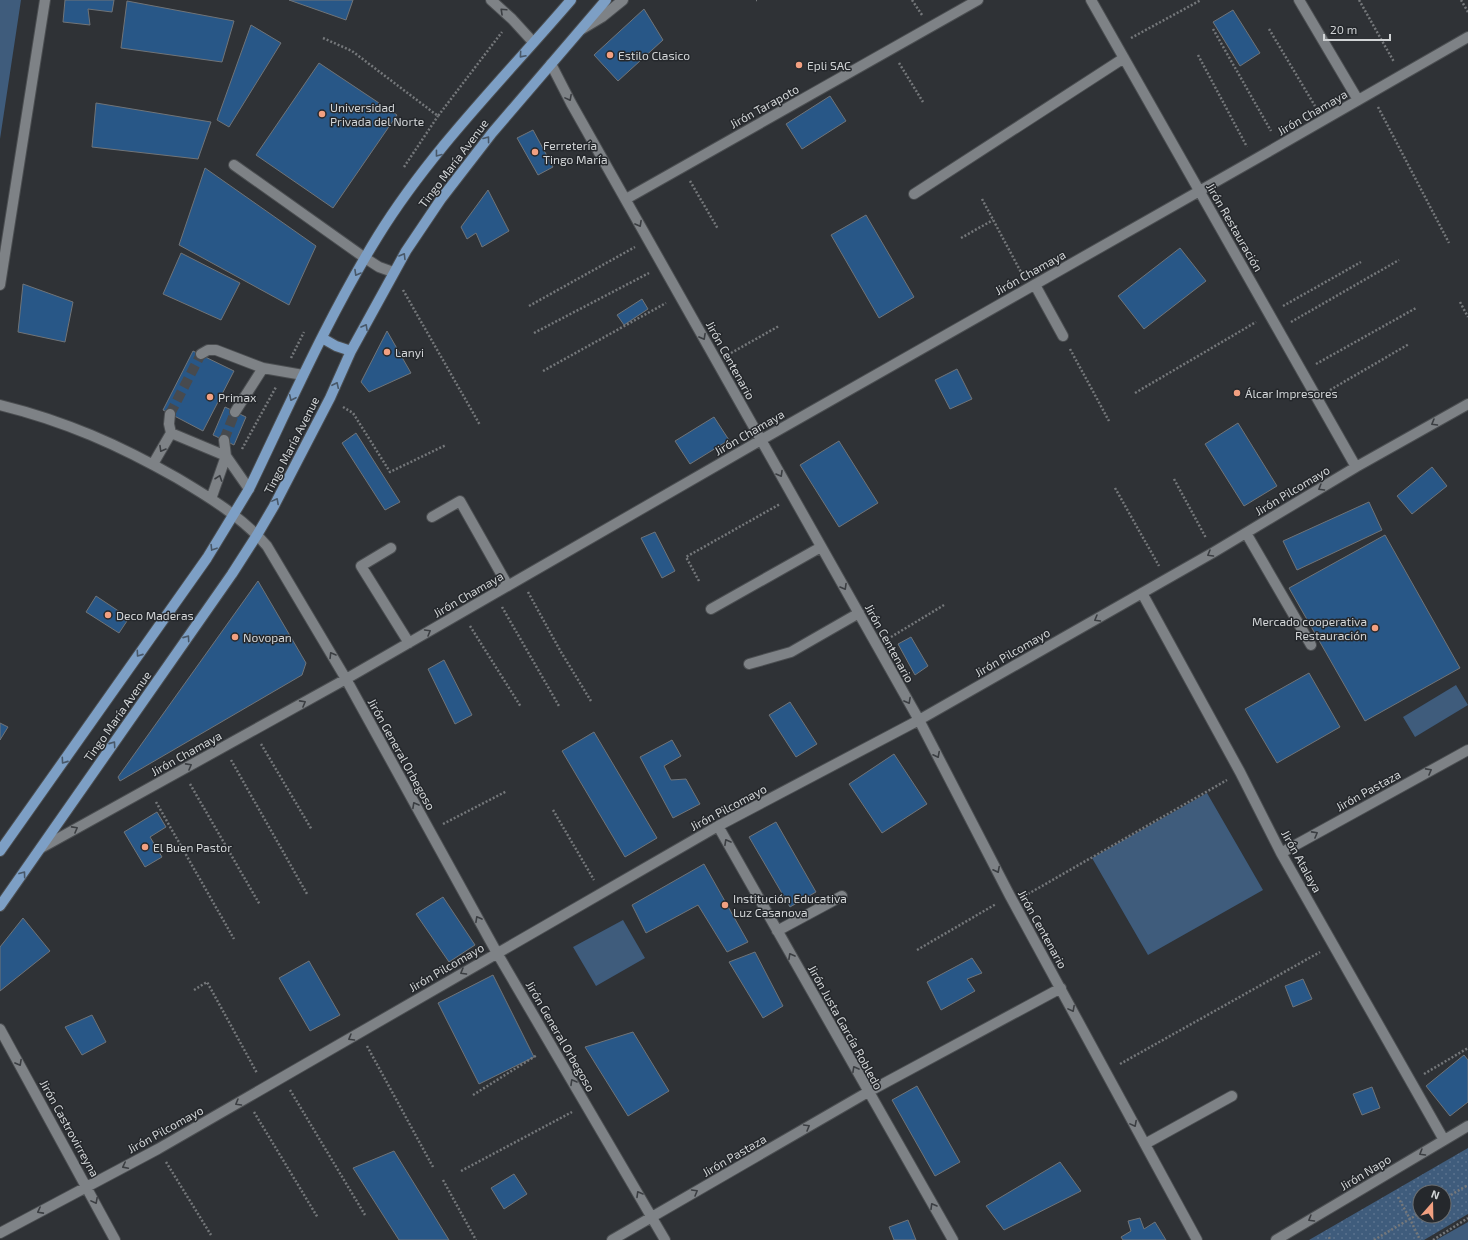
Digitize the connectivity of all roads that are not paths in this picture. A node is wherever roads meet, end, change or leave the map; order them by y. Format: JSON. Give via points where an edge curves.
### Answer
{"nodes":[{"id":1,"x":45,"y":0,"type":"edge"},
{"id":2,"x":491,"y":0,"type":"edge"},
{"id":3,"x":565,"y":0,"type":"edge"},
{"id":4,"x":571,"y":0,"type":"edge"},
{"id":5,"x":606,"y":0,"type":"edge"},
{"id":6,"x":623,"y":0,"type":"edge"},
{"id":7,"x":978,"y":0,"type":"edge"},
{"id":8,"x":1092,"y":0,"type":"edge"},
{"id":9,"x":1299,"y":0,"type":"edge"},
{"id":10,"x":557,"y":16,"type":"junction"},
{"id":11,"x":578,"y":31,"type":"junction"},
{"id":12,"x":1468,"y":37,"type":"edge"},
{"id":13,"x":533,"y":42,"type":"junction"},
{"id":14,"x":1124,"y":58,"type":"junction"},
{"id":15,"x":551,"y":64,"type":"junction"},
{"id":16,"x":1358,"y":100,"type":"junction"},
{"id":17,"x":234,"y":165,"type":"dead end"},
{"id":18,"x":1199,"y":190,"type":"junction"},
{"id":19,"x":914,"y":194,"type":"dead end"},
{"id":20,"x":626,"y":199,"type":"junction"},
{"id":21,"x":365,"y":258,"type":"junction"},
{"id":22,"x":393,"y":272,"type":"junction"},
{"id":23,"x":0,"y":285,"type":"edge"},
{"id":24,"x":1032,"y":286,"type":"junction"},
{"id":25,"x":1063,"y":336,"type":"road end"},
{"id":26,"x":322,"y":338,"type":"junction"},
{"id":27,"x":351,"y":351,"type":"junction"},
{"id":28,"x":200,"y":354,"type":"dead end"},
{"id":29,"x":263,"y":368,"type":"junction"},
{"id":30,"x":304,"y":375,"type":"junction"},
{"id":31,"x":1468,"y":404,"type":"edge"},
{"id":32,"x":0,"y":405,"type":"edge"},
{"id":33,"x":235,"y":412,"type":"tunnel mouth"},
{"id":34,"x":170,"y":414,"type":"tunnel mouth"},
{"id":35,"x":171,"y":433,"type":"junction"},
{"id":36,"x":224,"y":440,"type":"tunnel mouth"},
{"id":37,"x":761,"y":440,"type":"junction"},
{"id":38,"x":226,"y":456,"type":"junction"},
{"id":39,"x":153,"y":464,"type":"junction"},
{"id":40,"x":1356,"y":467,"type":"junction"},
{"id":41,"x":249,"y":489,"type":"junction"},
{"id":42,"x":211,"y":499,"type":"junction"},
{"id":43,"x":234,"y":514,"type":"junction"},
{"id":44,"x":432,"y":517,"type":"dead end"},
{"id":45,"x":1246,"y":533,"type":"junction"},
{"id":46,"x":258,"y":535,"type":"junction"},
{"id":47,"x":821,"y":547,"type":"junction"},
{"id":48,"x":391,"y":548,"type":"dead end"},
{"id":49,"x":508,"y":586,"type":"junction"},
{"id":50,"x":1142,"y":593,"type":"junction"},
{"id":51,"x":711,"y":609,"type":"dead end"},
{"id":52,"x":859,"y":613,"type":"junction"},
{"id":53,"x":409,"y":643,"type":"junction"},
{"id":54,"x":1311,"y":644,"type":"dead end"},
{"id":55,"x":750,"y":664,"type":"dead end"},
{"id":56,"x":346,"y":679,"type":"junction"},
{"id":57,"x":919,"y":720,"type":"junction"},
{"id":58,"x":1468,"y":750,"type":"edge"},
{"id":59,"x":718,"y":826,"type":"junction"},
{"id":60,"x":41,"y":848,"type":"junction"},
{"id":61,"x":0,"y":851,"type":"edge"},
{"id":62,"x":1281,"y":852,"type":"junction"},
{"id":63,"x":842,"y":896,"type":"dead end"},
{"id":64,"x":0,"y":906,"type":"edge"},
{"id":65,"x":777,"y":931,"type":"junction"},
{"id":66,"x":497,"y":953,"type":"junction"},
{"id":67,"x":1061,"y":988,"type":"junction"},
{"id":68,"x":0,"y":1029,"type":"edge"},
{"id":69,"x":868,"y":1092,"type":"junction"},
{"id":70,"x":1232,"y":1096,"type":"dead end"},
{"id":71,"x":1468,"y":1126,"type":"edge"},
{"id":72,"x":1444,"y":1140,"type":"junction"},
{"id":73,"x":1145,"y":1144,"type":"junction"},
{"id":74,"x":87,"y":1186,"type":"junction"},
{"id":75,"x":652,"y":1217,"type":"junction"},
{"id":76,"x":0,"y":1233,"type":"edge"},
{"id":77,"x":115,"y":1240,"type":"edge"},
{"id":78,"x":612,"y":1240,"type":"edge"},
{"id":79,"x":665,"y":1240,"type":"edge"},
{"id":80,"x":952,"y":1240,"type":"edge"},
{"id":81,"x":1197,"y":1240,"type":"edge"},
{"id":82,"x":1276,"y":1240,"type":"edge"}],
"edges":[{"from":1,"to":23,"type":"street"},
{"from":13,"to":2,"type":"street","one_way":true},
{"from":3,"to":10,"type":"street","name":"Tingo María Avenue"},
{"from":4,"to":10,"type":"main road","name":"Tingo María Avenue"},
{"from":5,"to":11,"type":"main road","name":"Tingo María Avenue"},
{"from":6,"to":11,"type":"street","via":[[602,17]]},
{"from":7,"to":20,"type":"street","name":"Jirón Tarapoto"},
{"from":8,"to":14,"type":"street","name":"Jirón Restauración"},
{"from":9,"to":16,"type":"street"},
{"from":10,"to":13,"type":"main road","name":"Tingo María Avenue"},
{"from":11,"to":15,"type":"main road","name":"Tingo María Avenue"},
{"from":12,"to":16,"type":"street","name":"Jirón Chamaya"},
{"from":13,"to":21,"type":"main road","name":"Tingo María Avenue","one_way":true,"via":[[445,144],[378,235]]},
{"from":14,"to":18,"type":"street","name":"Jirón Restauración"},
{"from":14,"to":19,"type":"street"},
{"from":15,"to":20,"type":"street","name":"Jirón Centenario","one_way":true},
{"from":22,"to":15,"type":"main road","name":"Tingo María Avenue","one_way":true,"via":[[445,193]]},
{"from":16,"to":18,"type":"street","name":"Jirón Chamaya"},
{"from":17,"to":21,"type":"street"},
{"from":18,"to":24,"type":"street","name":"Jirón Chamaya"},
{"from":18,"to":40,"type":"street","name":"Jirón Restauración"},
{"from":20,"to":37,"type":"street","name":"Jirón Centenario","one_way":true},
{"from":21,"to":22,"type":"street"},
{"from":21,"to":26,"type":"main road","name":"Tingo María Avenue","one_way":true},
{"from":27,"to":22,"type":"main road","name":"Tingo María Avenue","one_way":true},
{"from":24,"to":25,"type":"street"},
{"from":24,"to":37,"type":"street","name":"Jirón Chamaya"},
{"from":26,"to":27,"type":"main road"},
{"from":26,"to":30,"type":"main road","name":"Tingo María Avenue"},
{"from":46,"to":27,"type":"main road","name":"Tingo María Avenue","one_way":true,"via":[[330,398]]},
{"from":28,"to":29,"type":"street","via":[[216,350]]},
{"from":29,"to":30,"type":"street"},
{"from":29,"to":33,"type":"street"},
{"from":30,"to":41,"type":"main road","name":"Tingo María Avenue","one_way":true},
{"from":31,"to":40,"type":"street","name":"Jirón Pilcomayo","one_way":true},
{"from":32,"to":39,"type":"street","name":"Jirón General Orbegoso","via":[[70,426],[112,443]]},
{"from":34,"to":35,"type":"street"},
{"from":35,"to":38,"type":"street"},
{"from":35,"to":39,"type":"street","one_way":true},
{"from":36,"to":38,"type":"street"},
{"from":37,"to":47,"type":"street","name":"Jirón Centenario","one_way":true},
{"from":37,"to":49,"type":"street","name":"Jirón Chamaya"},
{"from":38,"to":41,"type":"street"},
{"from":42,"to":38,"type":"street","one_way":true},
{"from":39,"to":42,"type":"street","name":"Jirón General Orbegoso"},
{"from":40,"to":45,"type":"street","name":"Jirón Pilcomayo","one_way":true},
{"from":41,"to":43,"type":"main road","name":"Tingo María Avenue"},
{"from":42,"to":43,"type":"street","name":"Jirón General Orbegoso"},
{"from":43,"to":46,"type":"street","name":"Jirón General Orbegoso"},
{"from":43,"to":61,"type":"main road","name":"Tingo María Avenue","one_way":true,"via":[[207,558]]},
{"from":44,"to":49,"type":"street","via":[[460,501]]},
{"from":45,"to":50,"type":"street","name":"Jirón Pilcomayo","one_way":true},
{"from":45,"to":54,"type":"street"},
{"from":56,"to":46,"type":"street","name":"Jirón General Orbegoso","one_way":true},
{"from":60,"to":46,"type":"main road","name":"Tingo María Avenue","one_way":true},
{"from":47,"to":51,"type":"street"},
{"from":47,"to":52,"type":"street","name":"Jirón Centenario","one_way":true},
{"from":48,"to":53,"type":"street","via":[[361,566]]},
{"from":53,"to":49,"type":"street","name":"Jirón Chamaya","one_way":true},
{"from":50,"to":57,"type":"street","name":"Jirón Pilcomayo","one_way":true},
{"from":50,"to":62,"type":"street","name":"Jirón Atalaya"},
{"from":52,"to":55,"type":"street","via":[[790,652]]},
{"from":52,"to":57,"type":"street","name":"Jirón Centenario","one_way":true},
{"from":53,"to":56,"type":"street","name":"Jirón Chamaya"},
{"from":60,"to":56,"type":"street","name":"Jirón Chamaya","one_way":true},
{"from":66,"to":56,"type":"street","name":"Jirón General Orbegoso","one_way":true},
{"from":57,"to":59,"type":"street","name":"Jirón Pilcomayo"},
{"from":57,"to":67,"type":"street","name":"Jirón Centenario","one_way":true},
{"from":62,"to":58,"type":"street","name":"Jirón Pastaza","one_way":true},
{"from":65,"to":59,"type":"street","name":"Jirón Justa García Robledo","one_way":true},
{"from":59,"to":66,"type":"street","name":"Jirón Pilcomayo"},
{"from":64,"to":60,"type":"main road","name":"Tingo María Avenue","one_way":true},
{"from":62,"to":72,"type":"street","name":"Jirón Atalaya"},
{"from":63,"to":65,"type":"street"},
{"from":69,"to":65,"type":"street","name":"Jirón Justa García Robledo","one_way":true},
{"from":66,"to":74,"type":"street","name":"Jirón Pilcomayo","one_way":true,"via":[[158,1149]]},
{"from":75,"to":66,"type":"street","name":"Jirón General Orbegoso","one_way":true},
{"from":67,"to":69,"type":"street","name":"Jirón Pastaza"},
{"from":67,"to":73,"type":"street","name":"Jirón Centenario","one_way":true},
{"from":68,"to":74,"type":"street","name":"Jirón Castrovirreyna","one_way":true},
{"from":75,"to":69,"type":"street","name":"Jirón Pastaza","one_way":true},
{"from":80,"to":69,"type":"street","name":"Jirón Justa García Robledo","one_way":true},
{"from":70,"to":73,"type":"street"},
{"from":71,"to":72,"type":"street","name":"Jirón Napo"},
{"from":72,"to":82,"type":"street","name":"Jirón Napo","one_way":true},
{"from":73,"to":81,"type":"street","name":"Jirón Centenario"},
{"from":74,"to":76,"type":"street","name":"Jirón Pilcomayo","one_way":true},
{"from":74,"to":77,"type":"street","name":"Jirón Castrovirreyna","one_way":true},
{"from":75,"to":78,"type":"street","name":"Jirón Pastaza"},
{"from":75,"to":79,"type":"street","name":"Jirón General Orbegoso"}]}
